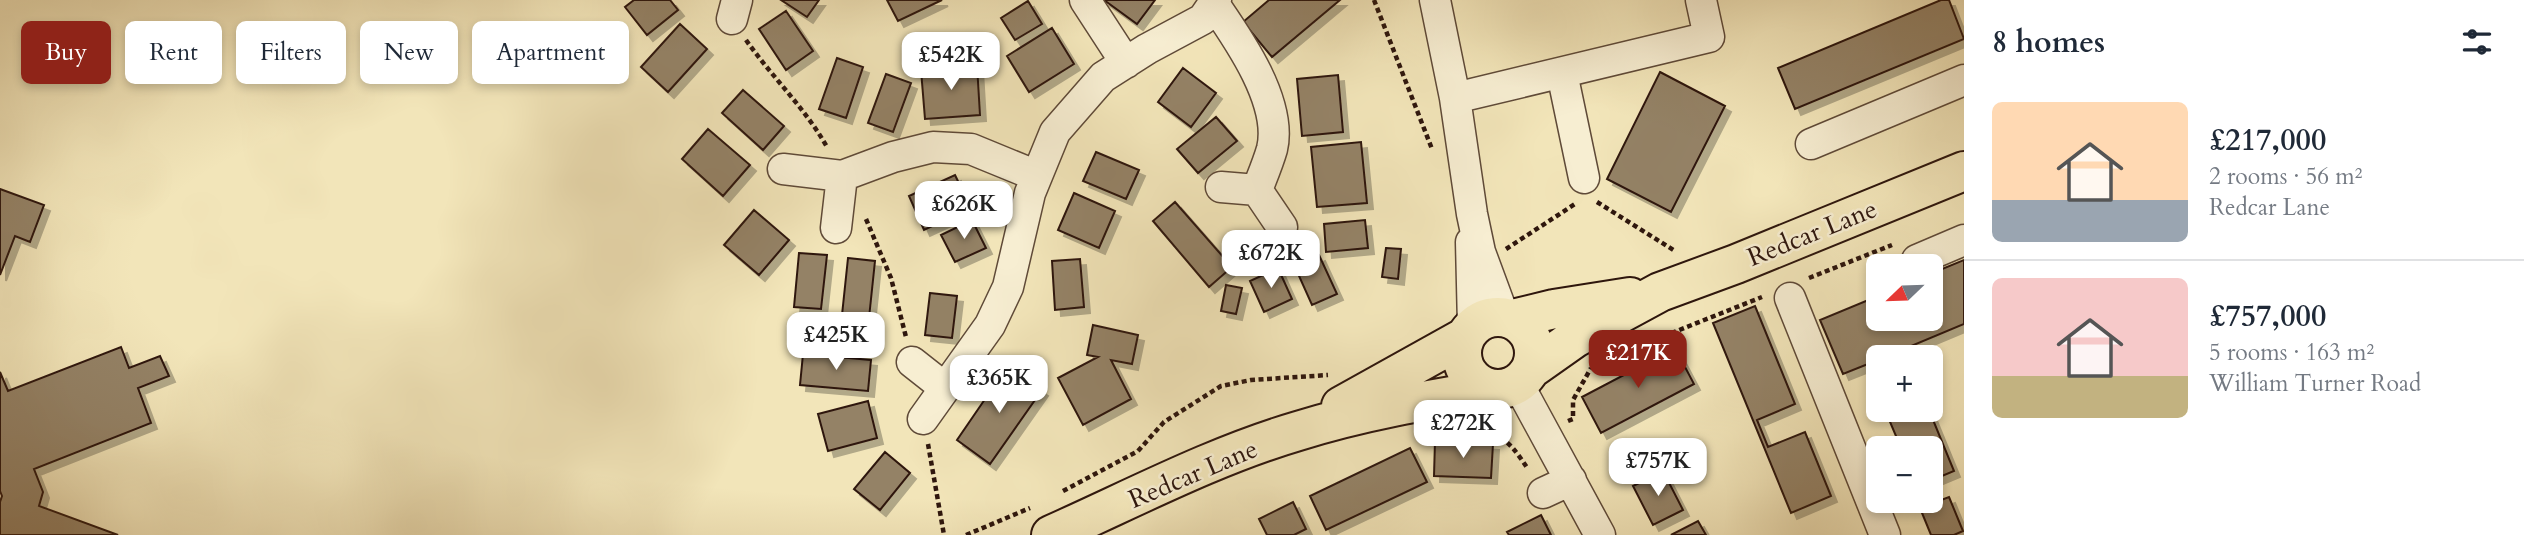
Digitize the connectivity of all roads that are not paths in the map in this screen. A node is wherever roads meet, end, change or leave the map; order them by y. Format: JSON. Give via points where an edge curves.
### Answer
{"nodes":[{"id":1,"x":1085,"y":0,"type":"edge"},
{"id":2,"x":1435,"y":0,"type":"edge"},
{"id":3,"x":1700,"y":0,"type":"edge"},
{"id":4,"x":1215,"y":2,"type":"edge"},
{"id":5,"x":1126,"y":63,"type":"junction"},
{"id":6,"x":1562,"y":73,"type":"junction"},
{"id":7,"x":1964,"y":80,"type":"edge"},
{"id":8,"x":1455,"y":98,"type":"junction"},
{"id":9,"x":1811,"y":144,"type":"dead end"},
{"id":10,"x":783,"y":169,"type":"dead end"},
{"id":11,"x":1964,"y":171,"type":"edge"},
{"id":12,"x":842,"y":176,"type":"junction"},
{"id":13,"x":1037,"y":176,"type":"junction"},
{"id":14,"x":1222,"y":187,"type":"dead end"},
{"id":15,"x":1586,"y":187,"type":"road end"},
{"id":16,"x":1257,"y":190,"type":"junction"},
{"id":17,"x":1282,"y":227,"type":"dead end"},
{"id":18,"x":836,"y":228,"type":"dead end"},
{"id":19,"x":1964,"y":240,"type":"edge"},
{"id":20,"x":1931,"y":254,"type":"edge"},
{"id":21,"x":1660,"y":292,"type":"junction"},
{"id":22,"x":1790,"y":298,"type":"dead end"},
{"id":23,"x":1489,"y":325,"type":"junction"},
{"id":24,"x":912,"y":362,"type":"road end"},
{"id":25,"x":1514,"y":381,"type":"junction"},
{"id":26,"x":945,"y":388,"type":"junction"},
{"id":27,"x":923,"y":419,"type":"road end"},
{"id":28,"x":1296,"y":431,"type":"junction"},
{"id":29,"x":1571,"y":480,"type":"junction"},
{"id":30,"x":1543,"y":493,"type":"road end"},
{"id":31,"x":1045,"y":519,"type":"edge"},
{"id":32,"x":1600,"y":535,"type":"edge"},
{"id":33,"x":1885,"y":535,"type":"edge"}],
"edges":[{"from":1,"to":5,"type":"street"},
{"from":2,"to":8,"type":"street"},
{"from":3,"to":6,"type":"street","via":[[1709,37]]},
{"from":4,"to":5,"type":"street","via":[[1203,19]]},
{"from":4,"to":16,"type":"street","via":[[1242,43],[1270,103],[1273,146]]},
{"from":5,"to":13,"type":"street","via":[[1103,77],[1055,132]]},
{"from":6,"to":8,"type":"street"},
{"from":6,"to":15,"type":"street"},
{"from":7,"to":9,"type":"street"},
{"from":8,"to":23,"type":"street","via":[[1472,214],[1470,281]]},
{"from":10,"to":12,"type":"street"},
{"from":11,"to":21,"type":"main road","name":"Redcar Lane"},
{"from":12,"to":13,"type":"street","via":[[933,146],[971,149]]},
{"from":12,"to":18,"type":"street"},
{"from":13,"to":26,"type":"street","via":[[1008,287],[990,326]]},
{"from":14,"to":16,"type":"street"},
{"from":16,"to":17,"type":"street"},
{"from":19,"to":20,"type":"street"},
{"from":21,"to":23,"type":"main road","name":"Redcar Lane"},
{"from":21,"to":25,"type":"main road","name":"Redcar Lane","via":[[1575,338]]},
{"from":22,"to":33,"type":"street"},
{"from":23,"to":25,"type":"main road","via":[[1524,327],[1534,346],[1535,357]]},
{"from":23,"to":25,"type":"main road","via":[[1462,348],[1464,367],[1478,384]]},
{"from":23,"to":28,"type":"main road","name":"Redcar Lane"},
{"from":24,"to":26,"type":"street"},
{"from":25,"to":28,"type":"main road","name":"Redcar Lane"},
{"from":25,"to":29,"type":"street"},
{"from":26,"to":27,"type":"street"},
{"from":28,"to":31,"type":"main road","name":"Redcar Lane"},
{"from":29,"to":30,"type":"street"},
{"from":29,"to":32,"type":"street"}]}
